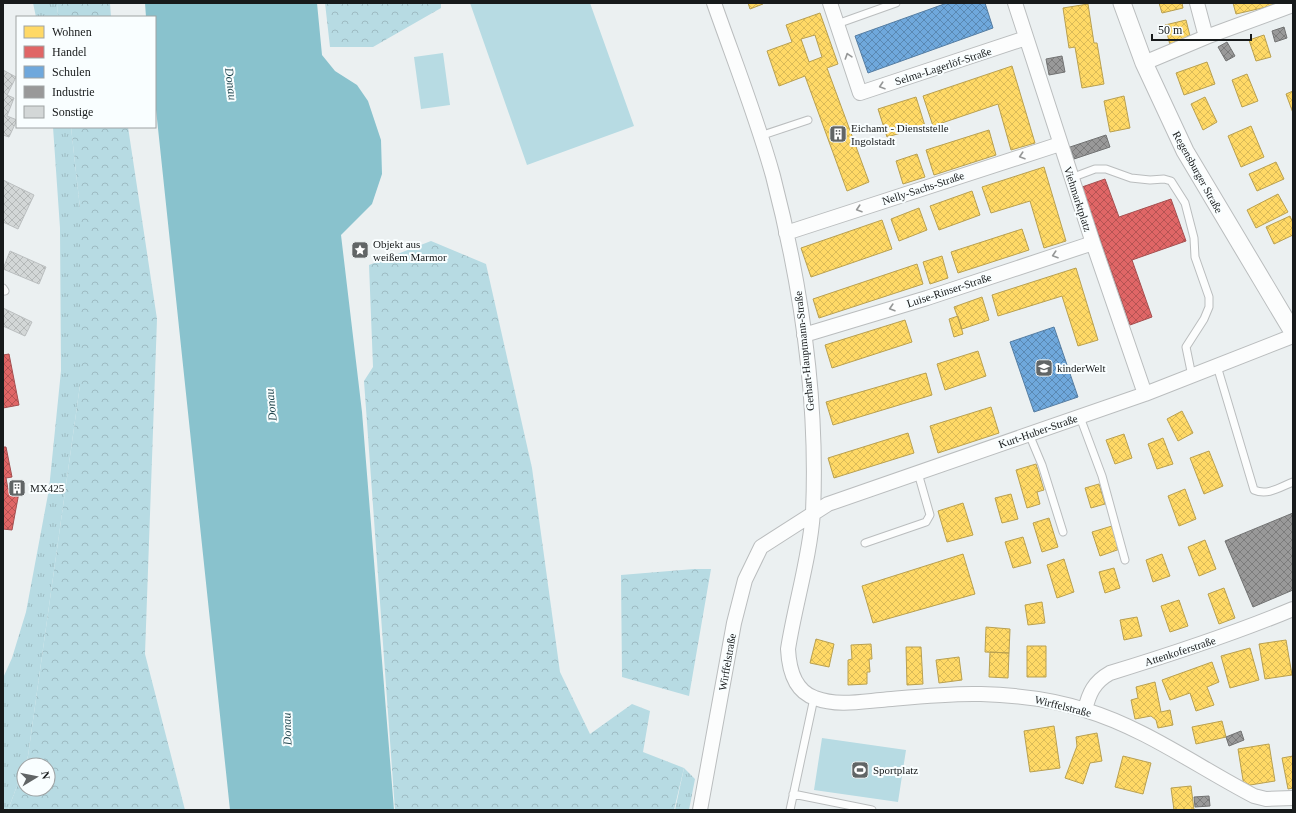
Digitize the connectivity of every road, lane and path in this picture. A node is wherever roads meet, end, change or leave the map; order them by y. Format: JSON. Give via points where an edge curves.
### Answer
{"nodes":[{"id":1,"x":714,"y":3,"type":"edge"},
{"id":2,"x":830,"y":3,"type":"edge"},
{"id":3,"x":896,"y":3,"type":"edge"},
{"id":4,"x":1015,"y":3,"type":"edge"},
{"id":5,"x":1122,"y":3,"type":"edge"},
{"id":6,"x":1197,"y":3,"type":"edge"},
{"id":7,"x":1293,"y":4,"type":"edge"},
{"id":8,"x":837,"y":24,"type":"junction"},
{"id":9,"x":1206,"y":37,"type":"junction"},
{"id":10,"x":1026,"y":38,"type":"junction"},
{"id":11,"x":1144,"y":63,"type":"junction"},
{"id":12,"x":808,"y":120,"type":"dead end"},
{"id":13,"x":760,"y":136,"type":"junction"},
{"id":14,"x":1060,"y":144,"type":"junction"},
{"id":15,"x":1071,"y":178,"type":"junction"},
{"id":16,"x":786,"y":233,"type":"junction"},
{"id":17,"x":1092,"y":243,"type":"junction"},
{"id":18,"x":1293,"y":332,"type":"edge"},
{"id":19,"x":804,"y":335,"type":"junction"},
{"id":20,"x":1293,"y":336,"type":"edge"},
{"id":21,"x":1217,"y":366,"type":"junction"},
{"id":22,"x":1192,"y":376,"type":"junction"},
{"id":23,"x":1145,"y":394,"type":"junction"},
{"id":24,"x":1080,"y":417,"type":"junction"},
{"id":25,"x":1030,"y":434,"type":"junction"},
{"id":26,"x":918,"y":473,"type":"junction"},
{"id":27,"x":1293,"y":482,"type":"edge"},
{"id":28,"x":813,"y":513,"type":"junction"},
{"id":29,"x":786,"y":531,"type":"joint"},
{"id":30,"x":1063,"y":532,"type":"dead end"},
{"id":31,"x":865,"y":543,"type":"dead end"},
{"id":32,"x":1125,"y":560,"type":"dead end"},
{"id":33,"x":1293,"y":609,"type":"edge"},
{"id":34,"x":814,"y":698,"type":"junction"},
{"id":35,"x":1085,"y":710,"type":"junction"},
{"id":36,"x":793,"y":794,"type":"junction"},
{"id":37,"x":1293,"y":798,"type":"edge"},
{"id":38,"x":700,"y":810,"type":"edge"},
{"id":39,"x":790,"y":810,"type":"edge"},
{"id":40,"x":872,"y":810,"type":"edge"}],
"edges":[{"from":1,"to":13,"type":"street","name":"Gerhart-Hauptmann-Straße"},
{"from":2,"to":8,"type":"street"},
{"from":3,"to":8,"type":"lane"},
{"from":4,"to":10,"type":"street","name":"Viehmarktplatz"},
{"from":5,"to":11,"type":"street","name":"Regensburger Straße"},
{"from":6,"to":9,"type":"street"},
{"from":7,"to":9,"type":"street"},
{"from":10,"to":8,"type":"street","name":"Selma-Lagerlöf-Straße","one_way":true,"via":[[860,93]]},
{"from":9,"to":11,"type":"street"},
{"from":10,"to":14,"type":"street","name":"Viehmarktplatz"},
{"from":11,"to":18,"type":"street","name":"Regensburger Straße","via":[[1185,151]]},
{"from":12,"to":13,"type":"lane"},
{"from":13,"to":16,"type":"street","name":"Gerhart-Hauptmann-Straße"},
{"from":14,"to":15,"type":"street","name":"Viehmarktplatz"},
{"from":14,"to":16,"type":"street","name":"Nelly-Sachs-Straße","one_way":true},
{"from":15,"to":17,"type":"street","name":"Viehmarktplatz"},
{"from":15,"to":22,"type":"lane","via":[[1095,169],[1106,169],[1131,178],[1164,179],[1171,181],[1185,203],[1194,238],[1195,257],[1209,297],[1209,307],[1204,319],[1186,347]]},
{"from":16,"to":19,"type":"street","name":"Gerhart-Hauptmann-Straße","via":[[797,283]]},
{"from":17,"to":19,"type":"street","name":"Luise-Rinser-Straße","one_way":true,"via":[[928,298]]},
{"from":17,"to":23,"type":"street","name":"Viehmarktplatz"},
{"from":19,"to":28,"type":"street","name":"Gerhart-Hauptmann-Straße","via":[[813,448]]},
{"from":20,"to":21,"type":"street","name":"Kurt-Huber-Straße"},
{"from":21,"to":22,"type":"street","name":"Kurt-Huber-Straße"},
{"from":21,"to":27,"type":"lane","via":[[1254,490],[1261,493],[1269,492]]},
{"from":22,"to":23,"type":"street","name":"Kurt-Huber-Straße"},
{"from":23,"to":24,"type":"street","name":"Kurt-Huber-Straße"},
{"from":24,"to":25,"type":"street","name":"Kurt-Huber-Straße"},
{"from":24,"to":32,"type":"lane","via":[[1102,476]]},
{"from":25,"to":26,"type":"street","name":"Kurt-Huber-Straße"},
{"from":25,"to":30,"type":"lane"},
{"from":26,"to":28,"type":"street","name":"Kurt-Huber-Straße","via":[[828,504]]},
{"from":26,"to":31,"type":"lane","via":[[930,515],[926,522]]},
{"from":28,"to":29,"type":"street","name":"Kurt-Huber-Straße"},
{"from":28,"to":34,"type":"street","name":"Gerhart-Hauptmann-Straße","via":[[788,649],[793,678],[802,691]]},
{"from":29,"to":38,"type":"street","name":"Wirffelstraße","via":[[762,547],[746,580],[734,623]]},
{"from":33,"to":35,"type":"street","name":"Attenkoferstraße","via":[[1182,651],[1110,673],[1100,678],[1094,686],[1088,695]]},
{"from":34,"to":35,"type":"street","name":"Wirffelstraße","via":[[841,703],[980,694],[1022,696]]},
{"from":34,"to":36,"type":"lane"},
{"from":35,"to":37,"type":"street","name":"Wirffelstraße","via":[[1149,737],[1254,796],[1266,799]]},
{"from":36,"to":39,"type":"lane"},
{"from":36,"to":40,"type":"lane"}]}
